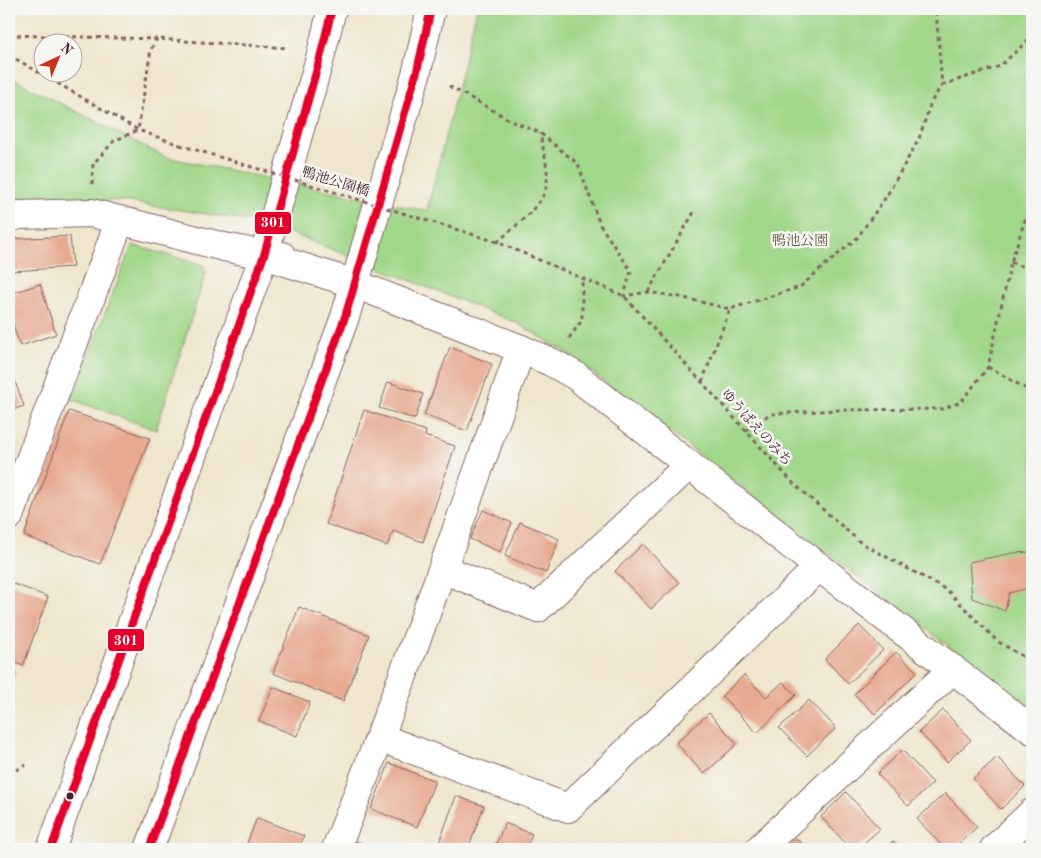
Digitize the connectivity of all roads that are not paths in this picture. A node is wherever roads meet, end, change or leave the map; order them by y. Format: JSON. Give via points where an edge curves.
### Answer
{"nodes":[{"id":1,"x":332,"y":9,"type":"edge"},
{"id":2,"x":431,"y":9,"type":"edge"},
{"id":3,"x":9,"y":218,"type":"edge"},
{"id":4,"x":120,"y":220,"type":"junction"},
{"id":5,"x":370,"y":234,"type":"junction"},
{"id":6,"x":264,"y":255,"type":"junction"},
{"id":7,"x":356,"y":284,"type":"junction"},
{"id":8,"x":241,"y":319,"type":"junction"},
{"id":9,"x":521,"y":349,"type":"junction"},
{"id":10,"x":689,"y":465,"type":"junction"},
{"id":11,"x":9,"y":516,"type":"edge"},
{"id":12,"x":819,"y":567,"type":"junction"},
{"id":13,"x":443,"y":569,"type":"junction"},
{"id":14,"x":953,"y":669,"type":"junction"},
{"id":15,"x":1032,"y":730,"type":"edge"},
{"id":16,"x":381,"y":738,"type":"junction"},
{"id":17,"x":1032,"y":813,"type":"edge"},
{"id":18,"x":51,"y":849,"type":"edge"},
{"id":19,"x":149,"y":849,"type":"edge"},
{"id":20,"x":336,"y":849,"type":"edge"},
{"id":21,"x":759,"y":849,"type":"edge"},
{"id":22,"x":994,"y":849,"type":"edge"}],
"edges":[{"from":1,"to":6,"type":"street"},
{"from":2,"to":5,"type":"street","via":[[417,71]]},
{"from":3,"to":4,"type":"street","via":[[92,213]]},
{"from":4,"to":6,"type":"street"},
{"from":4,"to":11,"type":"street"},
{"from":5,"to":6,"type":"street","via":[[354,241],[350,255],[343,259]]},
{"from":5,"to":7,"type":"street"},
{"from":6,"to":7,"type":"street"},
{"from":6,"to":8,"type":"street"},
{"from":7,"to":8,"type":"street","via":[[279,278],[268,285],[257,311]]},
{"from":7,"to":9,"type":"street"},
{"from":7,"to":19,"type":"street"},
{"from":8,"to":18,"type":"street"},
{"from":9,"to":10,"type":"street","via":[[576,376]]},
{"from":9,"to":13,"type":"street"},
{"from":10,"to":12,"type":"street"},
{"from":10,"to":13,"type":"street","via":[[538,608]]},
{"from":12,"to":14,"type":"street"},
{"from":12,"to":16,"type":"street","via":[[568,808]]},
{"from":13,"to":16,"type":"street"},
{"from":14,"to":15,"type":"street"},
{"from":14,"to":21,"type":"street"},
{"from":16,"to":20,"type":"street"},
{"from":17,"to":22,"type":"street"}]}
